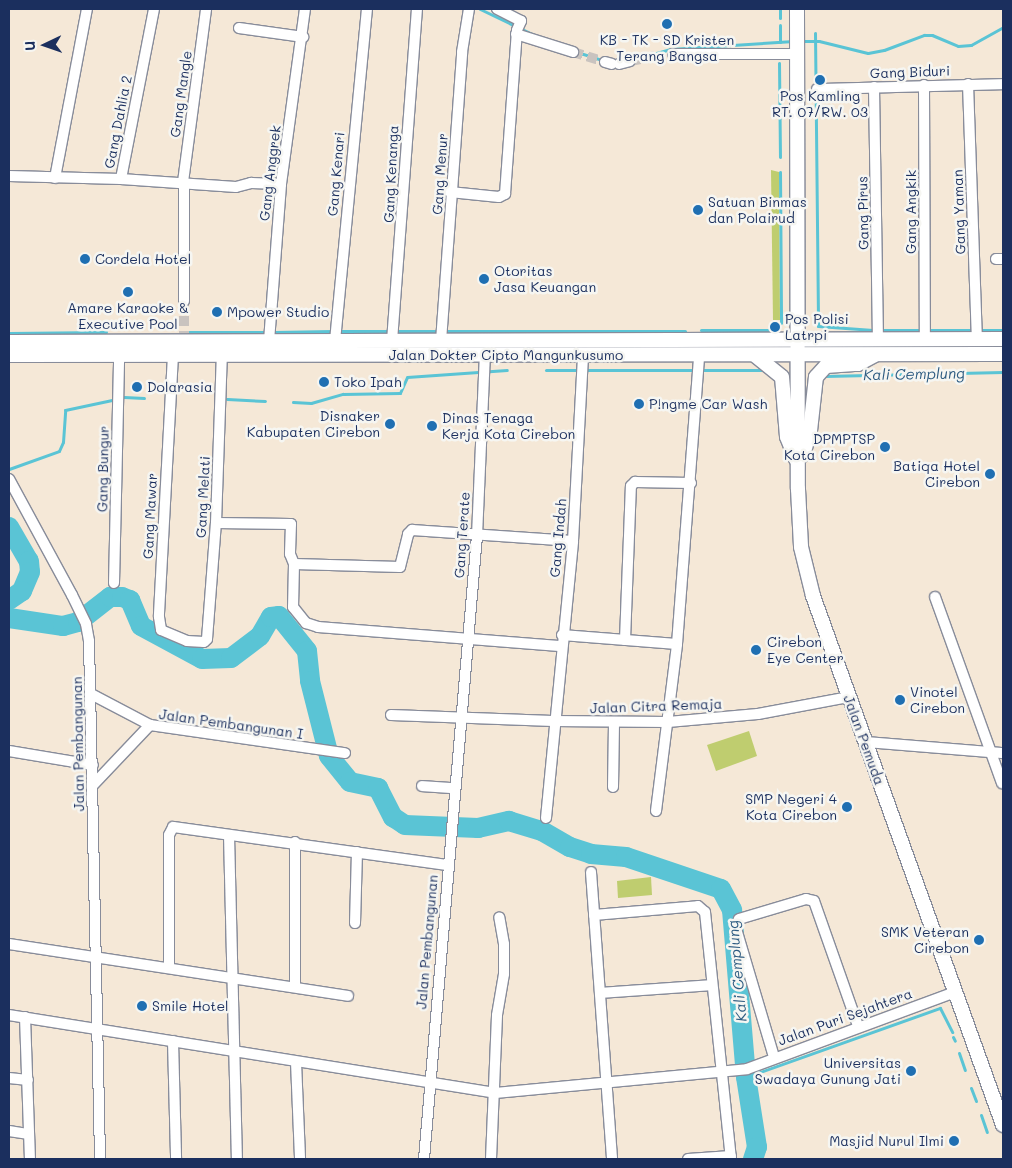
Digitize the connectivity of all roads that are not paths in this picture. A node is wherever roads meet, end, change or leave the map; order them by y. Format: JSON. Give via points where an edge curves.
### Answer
{"nodes":[{"id":1,"x":87,"y":9,"type":"edge"},
{"id":2,"x":154,"y":9,"type":"edge"},
{"id":3,"x":206,"y":9,"type":"edge"},
{"id":4,"x":305,"y":9,"type":"edge"},
{"id":5,"x":366,"y":9,"type":"edge"},
{"id":6,"x":417,"y":9,"type":"edge"},
{"id":7,"x":469,"y":9,"type":"edge"},
{"id":8,"x":498,"y":9,"type":"edge"},
{"id":9,"x":797,"y":9,"type":"edge"},
{"id":10,"x":239,"y":28,"type":"dead end"},
{"id":11,"x":518,"y":28,"type":"junction"},
{"id":12,"x":302,"y":37,"type":"junction"},
{"id":13,"x":573,"y":52,"type":"tunnel mouth"},
{"id":14,"x":798,"y":53,"type":"junction"},
{"id":15,"x":673,"y":54,"type":"dead end"},
{"id":16,"x":630,"y":61,"type":"tunnel mouth"},
{"id":17,"x":612,"y":63,"type":"tunnel mouth"},
{"id":18,"x":968,"y":84,"type":"junction"},
{"id":19,"x":1003,"y":84,"type":"edge"},
{"id":20,"x":924,"y":86,"type":"junction"},
{"id":21,"x":874,"y":87,"type":"junction"},
{"id":22,"x":811,"y":89,"type":"junction"},
{"id":23,"x":9,"y":176,"type":"edge"},
{"id":24,"x":55,"y":178,"type":"junction"},
{"id":25,"x":121,"y":179,"type":"junction"},
{"id":26,"x":183,"y":182,"type":"junction"},
{"id":27,"x":281,"y":184,"type":"junction"},
{"id":28,"x":450,"y":192,"type":"junction"},
{"id":29,"x":184,"y":301,"type":"tunnel mouth"},
{"id":30,"x":925,"y":339,"type":"junction"},
{"id":31,"x":976,"y":339,"type":"junction"},
{"id":32,"x":1003,"y":339,"type":"edge"},
{"id":33,"x":799,"y":340,"type":"junction"},
{"id":34,"x":878,"y":340,"type":"junction"},
{"id":35,"x":269,"y":341,"type":"junction"},
{"id":36,"x":336,"y":341,"type":"junction"},
{"id":37,"x":392,"y":341,"type":"junction"},
{"id":38,"x":441,"y":341,"type":"junction"},
{"id":39,"x":9,"y":342,"type":"edge"},
{"id":40,"x":252,"y":348,"type":"junction"},
{"id":41,"x":877,"y":354,"type":"junction"},
{"id":42,"x":1003,"y":354,"type":"edge"},
{"id":43,"x":9,"y":355,"type":"edge"},
{"id":44,"x":119,"y":355,"type":"junction"},
{"id":45,"x":172,"y":355,"type":"junction"},
{"id":46,"x":222,"y":355,"type":"junction"},
{"id":47,"x":799,"y":355,"type":"junction"},
{"id":48,"x":758,"y":358,"type":"junction"},
{"id":49,"x":699,"y":359,"type":"junction"},
{"id":50,"x":582,"y":364,"type":"junction"},
{"id":51,"x":485,"y":365,"type":"junction"},
{"id":52,"x":798,"y":465,"type":"junction"},
{"id":53,"x":9,"y":479,"type":"edge"},
{"id":54,"x":691,"y":483,"type":"junction"},
{"id":55,"x":216,"y":523,"type":"junction"},
{"id":56,"x":477,"y":536,"type":"junction"},
{"id":57,"x":573,"y":541,"type":"junction"},
{"id":58,"x":294,"y":564,"type":"junction"},
{"id":59,"x":114,"y":583,"type":"dead end"},
{"id":60,"x":935,"y":597,"type":"dead end"},
{"id":61,"x":562,"y":635,"type":"junction"},
{"id":62,"x":207,"y":640,"type":"joint"},
{"id":63,"x":467,"y":640,"type":"junction"},
{"id":64,"x":625,"y":640,"type":"junction"},
{"id":65,"x":677,"y":644,"type":"junction"},
{"id":66,"x":562,"y":646,"type":"junction"},
{"id":67,"x":91,"y":694,"type":"junction"},
{"id":68,"x":849,"y":697,"type":"junction"},
{"id":69,"x":391,"y":715,"type":"dead end"},
{"id":70,"x":462,"y":716,"type":"junction"},
{"id":71,"x":553,"y":721,"type":"junction"},
{"id":72,"x":614,"y":722,"type":"junction"},
{"id":73,"x":668,"y":722,"type":"junction"},
{"id":74,"x":150,"y":725,"type":"junction"},
{"id":75,"x":865,"y":742,"type":"junction"},
{"id":76,"x":9,"y":751,"type":"edge"},
{"id":77,"x":991,"y":752,"type":"junction"},
{"id":78,"x":1003,"y":752,"type":"edge"},
{"id":79,"x":345,"y":753,"type":"dead end"},
{"id":80,"x":93,"y":765,"type":"junction"},
{"id":81,"x":1002,"y":783,"type":"dead end"},
{"id":82,"x":93,"y":784,"type":"junction"},
{"id":83,"x":422,"y":786,"type":"dead end"},
{"id":84,"x":613,"y":786,"type":"dead end"},
{"id":85,"x":453,"y":788,"type":"junction"},
{"id":86,"x":656,"y":811,"type":"dead end"},
{"id":87,"x":546,"y":818,"type":"dead end"},
{"id":88,"x":230,"y":835,"type":"junction"},
{"id":89,"x":295,"y":842,"type":"junction"},
{"id":90,"x":357,"y":852,"type":"junction"},
{"id":91,"x":448,"y":865,"type":"junction"},
{"id":92,"x":591,"y":872,"type":"dead end"},
{"id":93,"x":594,"y":915,"type":"junction"},
{"id":94,"x":499,"y":917,"type":"dead end"},
{"id":95,"x":355,"y":923,"type":"dead end"},
{"id":96,"x":9,"y":944,"type":"edge"},
{"id":97,"x":96,"y":957,"type":"junction"},
{"id":98,"x":169,"y":968,"type":"junction"},
{"id":99,"x":233,"y":978,"type":"junction"},
{"id":100,"x":712,"y":985,"type":"junction"},
{"id":101,"x":295,"y":987,"type":"junction"},
{"id":102,"x":955,"y":992,"type":"junction"},
{"id":103,"x":601,"y":993,"type":"junction"},
{"id":104,"x":348,"y":996,"type":"dead end"},
{"id":105,"x":9,"y":1014,"type":"edge"},
{"id":106,"x":25,"y":1017,"type":"junction"},
{"id":107,"x":858,"y":1026,"type":"junction"},
{"id":108,"x":98,"y":1028,"type":"junction"},
{"id":109,"x":173,"y":1041,"type":"junction"},
{"id":110,"x":234,"y":1054,"type":"junction"},
{"id":111,"x":774,"y":1057,"type":"junction"},
{"id":112,"x":296,"y":1062,"type":"junction"},
{"id":113,"x":728,"y":1073,"type":"junction"},
{"id":114,"x":9,"y":1078,"type":"edge"},
{"id":115,"x":28,"y":1080,"type":"junction"},
{"id":116,"x":429,"y":1081,"type":"junction"},
{"id":117,"x":608,"y":1085,"type":"junction"},
{"id":118,"x":495,"y":1093,"type":"junction"},
{"id":119,"x":1003,"y":1125,"type":"edge"},
{"id":120,"x":9,"y":1131,"type":"edge"},
{"id":121,"x":29,"y":1134,"type":"junction"},
{"id":122,"x":731,"y":1158,"type":"edge"},
{"id":123,"x":30,"y":1159,"type":"edge"},
{"id":124,"x":100,"y":1159,"type":"edge"},
{"id":125,"x":176,"y":1159,"type":"edge"},
{"id":126,"x":237,"y":1159,"type":"edge"},
{"id":127,"x":300,"y":1159,"type":"edge"},
{"id":128,"x":424,"y":1159,"type":"edge"},
{"id":129,"x":491,"y":1159,"type":"edge"},
{"id":130,"x":612,"y":1159,"type":"edge"},
{"id":131,"x":688,"y":1159,"type":"edge"}],
"edges":[{"from":1,"to":24,"type":"street"},
{"from":2,"to":25,"type":"street","name":"Gang Dahlia 2"},
{"from":3,"to":26,"type":"street","name":"Gang Mangle"},
{"from":4,"to":12,"type":"street","name":"Gang Anggrek"},
{"from":5,"to":36,"type":"street","name":"Gang Kenari"},
{"from":6,"to":37,"type":"street","name":"Gang Kenanga"},
{"from":7,"to":28,"type":"street","name":"Gang Menur","via":[[462,52]]},
{"from":8,"to":11,"type":"street"},
{"from":9,"to":14,"type":"main road","name":"Jalan Pemuda"},
{"from":10,"to":12,"type":"street"},
{"from":11,"to":13,"type":"street"},
{"from":11,"to":28,"type":"street","via":[[505,194],[499,197]]},
{"from":12,"to":27,"type":"street","name":"Gang Anggrek"},
{"from":14,"to":15,"type":"street"},
{"from":14,"to":22,"type":"main road","name":"Jalan Pemuda"},
{"from":16,"to":17,"type":"street"},
{"from":18,"to":19,"type":"street","name":"Gang Biduri"},
{"from":18,"to":20,"type":"street","name":"Gang Biduri"},
{"from":18,"to":31,"type":"street","name":"Gang Yaman"},
{"from":20,"to":21,"type":"street","name":"Gang Biduri"},
{"from":20,"to":30,"type":"street","name":"Gang Angkik"},
{"from":21,"to":22,"type":"street","name":"Gang Biduri"},
{"from":21,"to":34,"type":"street","name":"Gang Pirus"},
{"from":22,"to":33,"type":"main road","name":"Jalan Pemuda"},
{"from":23,"to":24,"type":"street"},
{"from":24,"to":25,"type":"street"},
{"from":25,"to":26,"type":"street","name":"Gang Dahlia 2"},
{"from":26,"to":27,"type":"street","name":"Gang Dahlia 2","via":[[236,187],[251,183]]},
{"from":26,"to":29,"type":"street","name":"Gang Mangle"},
{"from":27,"to":35,"type":"street","name":"Gang Anggrek"},
{"from":28,"to":38,"type":"street","name":"Gang Menur","via":[[448,272]]},
{"from":30,"to":31,"type":"main road","name":"Jalan Dokter Cipto Mangunkusumo"},
{"from":30,"to":34,"type":"main road","name":"Jalan Dokter Cipto Mangunkusumo"},
{"from":31,"to":32,"type":"main road","name":"Jalan Dokter Cipto Mangunkusumo"},
{"from":33,"to":34,"type":"main road","name":"Jalan Dokter Cipto Mangunkusumo"},
{"from":33,"to":38,"type":"main road","name":"Jalan Dokter Cipto Mangunkusumo"},
{"from":33,"to":47,"type":"main road","name":"Jalan Pemuda"},
{"from":35,"to":36,"type":"main road","name":"Jalan Dokter Cipto Mangunkusumo"},
{"from":35,"to":40,"type":"main road","name":"Jalan Dokter Cipto Mangunkusumo"},
{"from":36,"to":37,"type":"main road","name":"Jalan Dokter Cipto Mangunkusumo"},
{"from":37,"to":38,"type":"main road","name":"Jalan Dokter Cipto Mangunkusumo"},
{"from":39,"to":40,"type":"main road","name":"Jalan Dokter Cipto Mangunkusumo","via":[[184,337]]},
{"from":40,"to":46,"type":"main road","name":"Jalan Dokter Cipto Mangunkusumo"},
{"from":40,"to":51,"type":"main road","name":"Jalan Dokter Cipto Mangunkusumo"},
{"from":41,"to":42,"type":"main road","name":"Jalan Dokter Cipto Mangunkusumo"},
{"from":41,"to":47,"type":"main road","name":"Jalan Dokter Cipto Mangunkusumo"},
{"from":41,"to":52,"type":"main road","via":[[858,364],[825,367],[814,381],[810,431]]},
{"from":43,"to":44,"type":"main road","name":"Jalan Dokter Cipto Mangunkusumo"},
{"from":44,"to":45,"type":"main road","name":"Jalan Dokter Cipto Mangunkusumo"},
{"from":44,"to":59,"type":"street","name":"Gang Bungur"},
{"from":45,"to":46,"type":"main road","name":"Jalan Dokter Cipto Mangunkusumo"},
{"from":45,"to":62,"type":"street","name":"Gang Mawar","via":[[159,617],[162,631],[189,641]]},
{"from":46,"to":55,"type":"street","name":"Gang Melati"},
{"from":47,"to":48,"type":"main road","name":"Jalan Dokter Cipto Mangunkusumo"},
{"from":47,"to":52,"type":"main road","name":"Jalan Pemuda"},
{"from":48,"to":49,"type":"main road","name":"Jalan Dokter Cipto Mangunkusumo"},
{"from":48,"to":52,"type":"main road","via":[[778,371],[785,386],[787,437]]},
{"from":49,"to":50,"type":"main road","name":"Jalan Dokter Cipto Mangunkusumo"},
{"from":49,"to":54,"type":"street"},
{"from":50,"to":51,"type":"main road","name":"Jalan Dokter Cipto Mangunkusumo"},
{"from":50,"to":57,"type":"street","name":"Gang Indah"},
{"from":51,"to":56,"type":"street","name":"Gang Terate"},
{"from":52,"to":68,"type":"main road","name":"Jalan Pemuda","via":[[801,547],[805,569]]},
{"from":53,"to":67,"type":"street","name":"Jalan Pembangunan","via":[[86,624]]},
{"from":54,"to":64,"type":"street","via":[[636,482],[631,486]]},
{"from":54,"to":65,"type":"street"},
{"from":55,"to":58,"type":"street","via":[[290,524],[290,554]]},
{"from":55,"to":62,"type":"street","name":"Gang Melati"},
{"from":56,"to":57,"type":"street"},
{"from":56,"to":58,"type":"street","via":[[409,531],[400,567]]},
{"from":56,"to":63,"type":"street","name":"Gang Terate"},
{"from":57,"to":61,"type":"street","name":"Gang Indah"},
{"from":58,"to":63,"type":"street","via":[[293,607],[306,623]]},
{"from":60,"to":77,"type":"street"},
{"from":61,"to":64,"type":"street"},
{"from":61,"to":66,"type":"street","name":"Gang Indah"},
{"from":63,"to":66,"type":"street"},
{"from":63,"to":70,"type":"street","name":"Gang Terate"},
{"from":64,"to":65,"type":"street"},
{"from":65,"to":73,"type":"street"},
{"from":66,"to":71,"type":"street","name":"Gang Indah"},
{"from":67,"to":74,"type":"street","name":"Jalan Pembangunan I"},
{"from":67,"to":80,"type":"street","name":"Jalan Pembangunan"},
{"from":68,"to":73,"type":"street","name":"Jalan Citra Remaja","via":[[758,714]]},
{"from":68,"to":75,"type":"main road","name":"Jalan Pemuda"},
{"from":69,"to":70,"type":"street","name":"Jalan Citra Remaja"},
{"from":70,"to":71,"type":"street","name":"Jalan Citra Remaja"},
{"from":70,"to":85,"type":"street","name":"Jalan Pembangunan"},
{"from":71,"to":72,"type":"street","name":"Jalan Citra Remaja"},
{"from":71,"to":87,"type":"street","name":"Gang Indah"},
{"from":72,"to":73,"type":"street","name":"Jalan Citra Remaja"},
{"from":72,"to":84,"type":"street"},
{"from":73,"to":86,"type":"street"},
{"from":74,"to":79,"type":"street","name":"Jalan Pembangunan I"},
{"from":74,"to":82,"type":"street"},
{"from":75,"to":77,"type":"street"},
{"from":75,"to":102,"type":"main road","name":"Jalan Pemuda"},
{"from":76,"to":80,"type":"street"},
{"from":77,"to":78,"type":"street"},
{"from":77,"to":81,"type":"street"},
{"from":80,"to":82,"type":"street","name":"Jalan Pembangunan"},
{"from":82,"to":97,"type":"street","name":"Jalan Pembangunan"},
{"from":83,"to":85,"type":"street"},
{"from":85,"to":91,"type":"street","name":"Jalan Pembangunan"},
{"from":88,"to":89,"type":"street"},
{"from":88,"to":98,"type":"street","via":[[175,827],[169,832]]},
{"from":88,"to":99,"type":"street"},
{"from":89,"to":90,"type":"street"},
{"from":89,"to":101,"type":"street"},
{"from":90,"to":91,"type":"street"},
{"from":90,"to":95,"type":"street"},
{"from":91,"to":116,"type":"street","name":"Jalan Pembangunan"},
{"from":92,"to":93,"type":"street"},
{"from":93,"to":100,"type":"street","via":[[703,908]]},
{"from":93,"to":103,"type":"street"},
{"from":94,"to":118,"type":"street","via":[[504,944],[504,974],[497,1015]]},
{"from":96,"to":97,"type":"street"},
{"from":97,"to":98,"type":"street"},
{"from":97,"to":108,"type":"street","name":"Jalan Pembangunan"},
{"from":98,"to":99,"type":"street"},
{"from":99,"to":101,"type":"street"},
{"from":99,"to":110,"type":"street"},
{"from":100,"to":103,"type":"street"},
{"from":100,"to":113,"type":"street"},
{"from":101,"to":104,"type":"street"},
{"from":102,"to":107,"type":"street","name":"Jalan Puri Sejahtera"},
{"from":102,"to":119,"type":"main road","name":"Jalan Pemuda"},
{"from":103,"to":117,"type":"street"},
{"from":105,"to":106,"type":"street"},
{"from":106,"to":108,"type":"street"},
{"from":106,"to":115,"type":"street"},
{"from":107,"to":111,"type":"street","name":"Jalan Puri Sejahtera"},
{"from":107,"to":111,"type":"street","via":[[814,900],[806,899],[739,919],[736,929]]},
{"from":108,"to":109,"type":"street"},
{"from":108,"to":124,"type":"street","name":"Jalan Pembangunan"},
{"from":109,"to":110,"type":"street"},
{"from":109,"to":125,"type":"street"},
{"from":110,"to":112,"type":"street"},
{"from":110,"to":126,"type":"street"},
{"from":111,"to":113,"type":"street","name":"Jalan Puri Sejahtera"},
{"from":112,"to":116,"type":"street"},
{"from":112,"to":127,"type":"street"},
{"from":113,"to":117,"type":"street","name":"Jalan Puri Sejahtera"},
{"from":113,"to":122,"type":"street"},
{"from":114,"to":115,"type":"street"},
{"from":115,"to":121,"type":"street"},
{"from":116,"to":118,"type":"street"},
{"from":116,"to":128,"type":"street","name":"Jalan Pembangunan"},
{"from":117,"to":118,"type":"street","name":"Jalan Puri Sejahtera"},
{"from":117,"to":130,"type":"street"},
{"from":118,"to":129,"type":"street"},
{"from":120,"to":121,"type":"street"},
{"from":121,"to":123,"type":"street"},
{"from":122,"to":131,"type":"street"}]}
